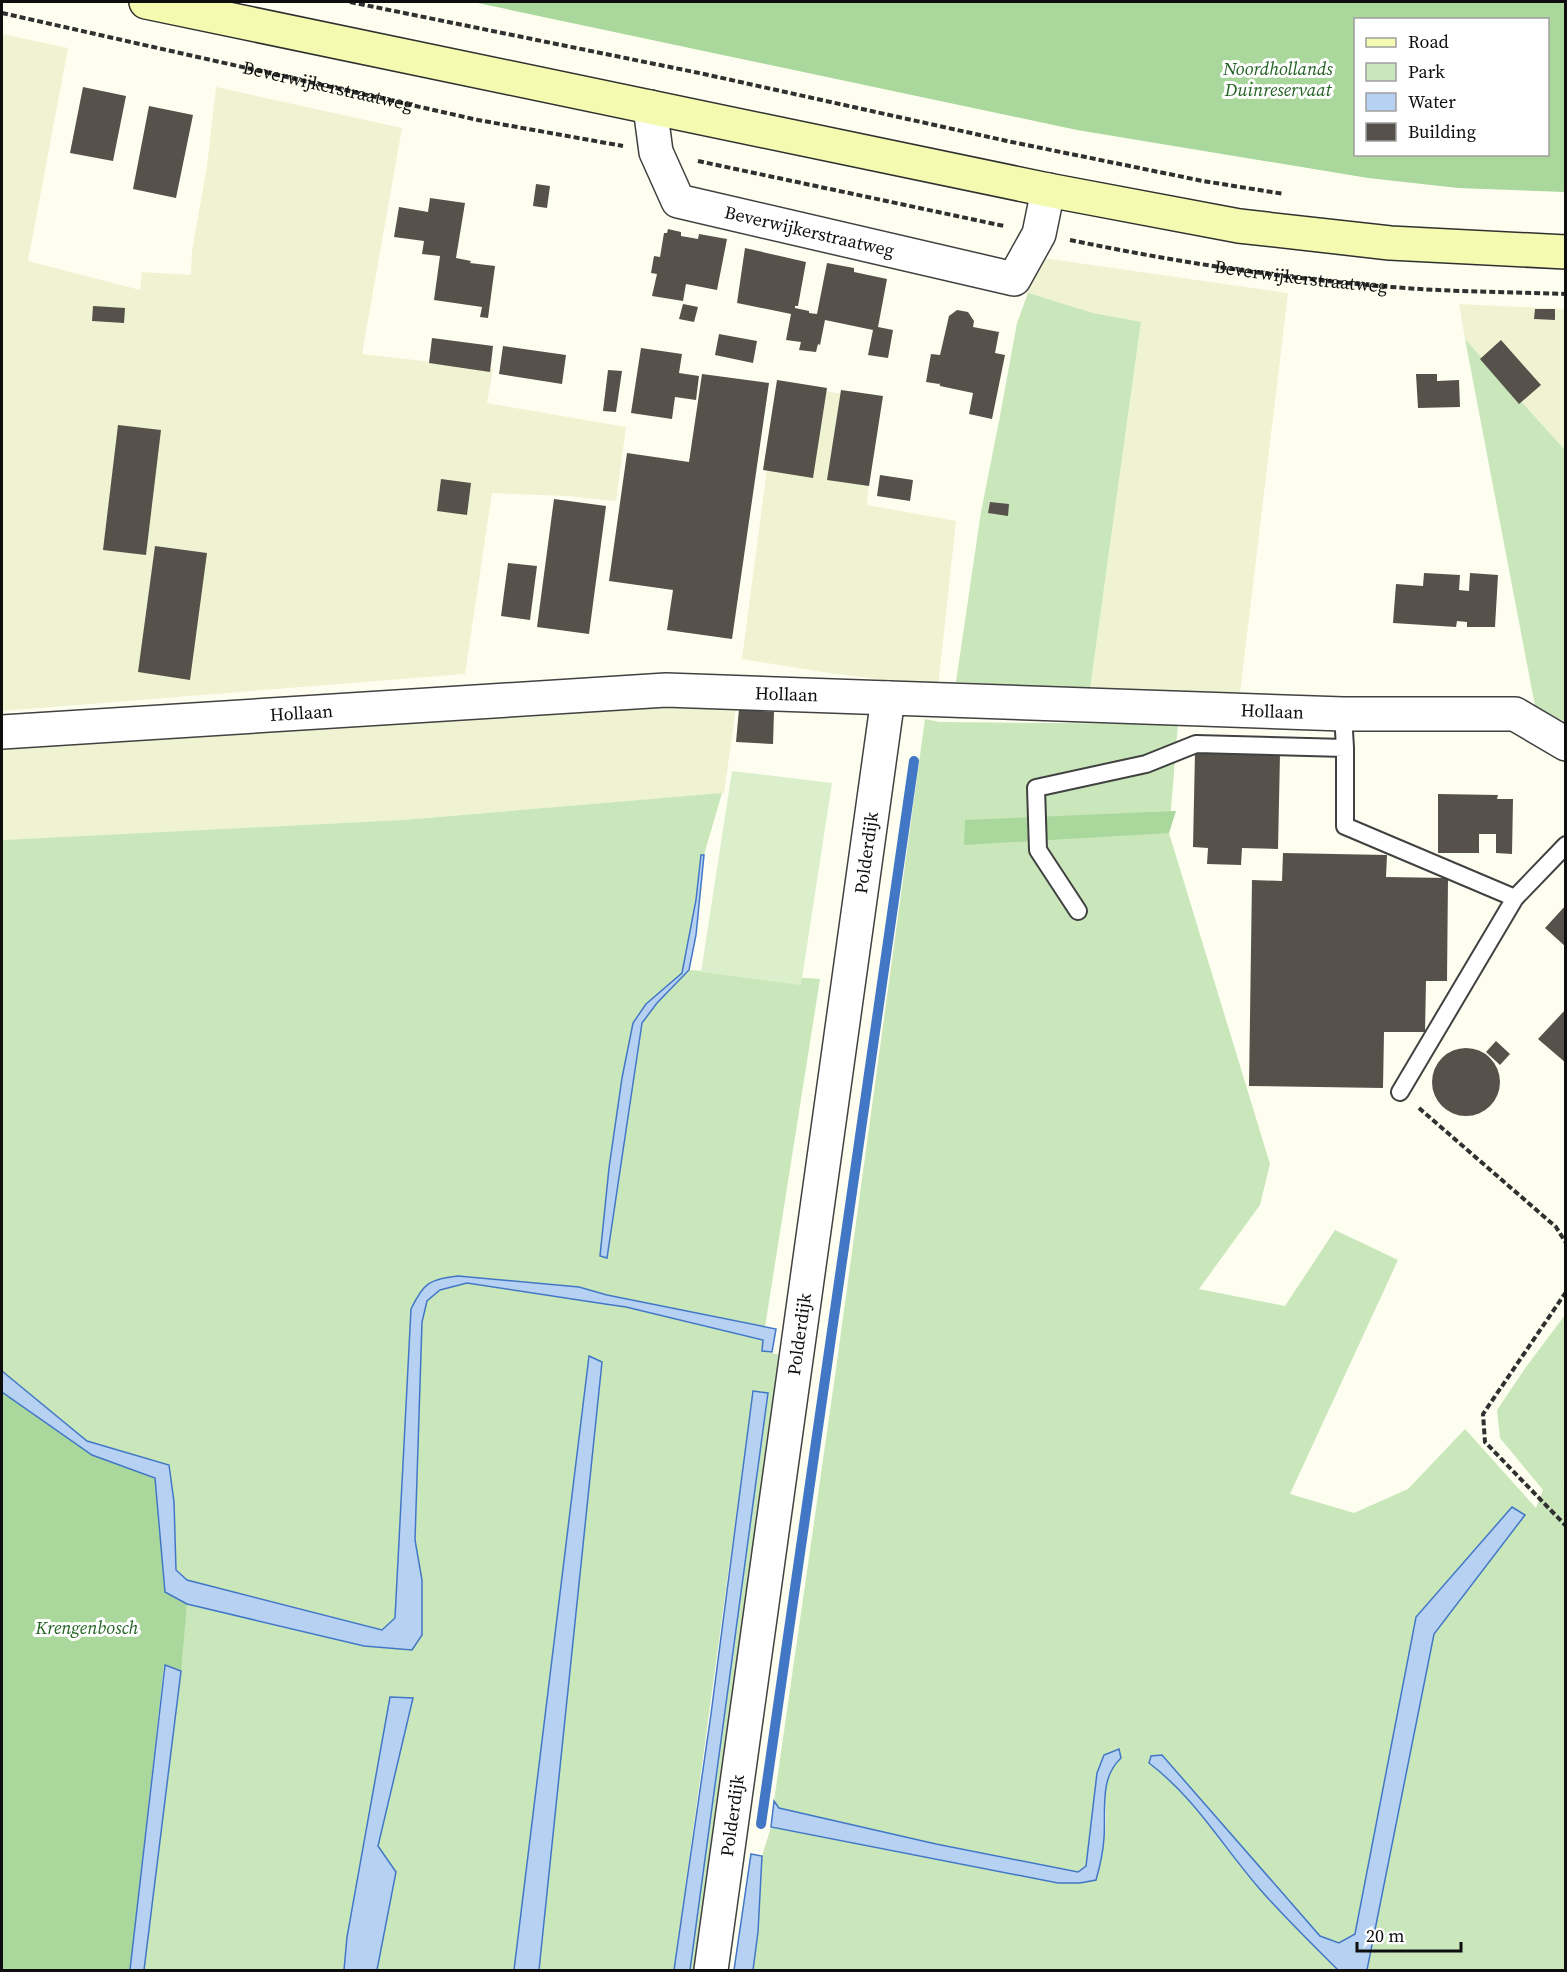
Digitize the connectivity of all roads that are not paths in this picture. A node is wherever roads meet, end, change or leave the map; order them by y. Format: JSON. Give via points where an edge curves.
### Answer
{"nodes":[{"id":1,"x":146,"y":2,"type":"edge"},
{"id":2,"x":650,"y":107,"type":"junction"},
{"id":3,"x":1048,"y":190,"type":"junction"},
{"id":4,"x":1566,"y":252,"type":"edge"},
{"id":5,"x":888,"y":698,"type":"junction"},
{"id":6,"x":1343,"y":714,"type":"junction"},
{"id":7,"x":2,"y":732,"type":"edge"},
{"id":8,"x":1566,"y":744,"type":"edge"},
{"id":9,"x":1345,"y":748,"type":"junction"},
{"id":10,"x":1566,"y":845,"type":"edge"},
{"id":11,"x":1515,"y":898,"type":"junction"},
{"id":12,"x":1078,"y":911,"type":"dead end"},
{"id":13,"x":1400,"y":1092,"type":"road end"},
{"id":14,"x":711,"y":1971,"type":"edge"}],
"edges":[{"from":1,"to":2,"type":"main road"},
{"from":2,"to":3,"type":"main road"},
{"from":2,"to":3,"type":"street","name":"Beverwijkerstraatweg","via":[[656,152],[678,201],[1014,279],[1039,234]]},
{"from":3,"to":4,"type":"main road","via":[[1268,230],[1390,243]]},
{"from":5,"to":6,"type":"street","name":"Hollaan"},
{"from":5,"to":7,"type":"street","name":"Hollaan","via":[[666,690]]},
{"from":5,"to":14,"type":"street","name":"Polderdijk"},
{"from":6,"to":8,"type":"street","name":"Hollaan","via":[[1515,714]]},
{"from":6,"to":9,"type":"lane"},
{"from":9,"to":11,"type":"lane","via":[[1345,826]]},
{"from":9,"to":12,"type":"lane","via":[[1196,744],[1146,764],[1036,788],[1038,850]]},
{"from":10,"to":11,"type":"lane"},
{"from":11,"to":13,"type":"lane"}]}
